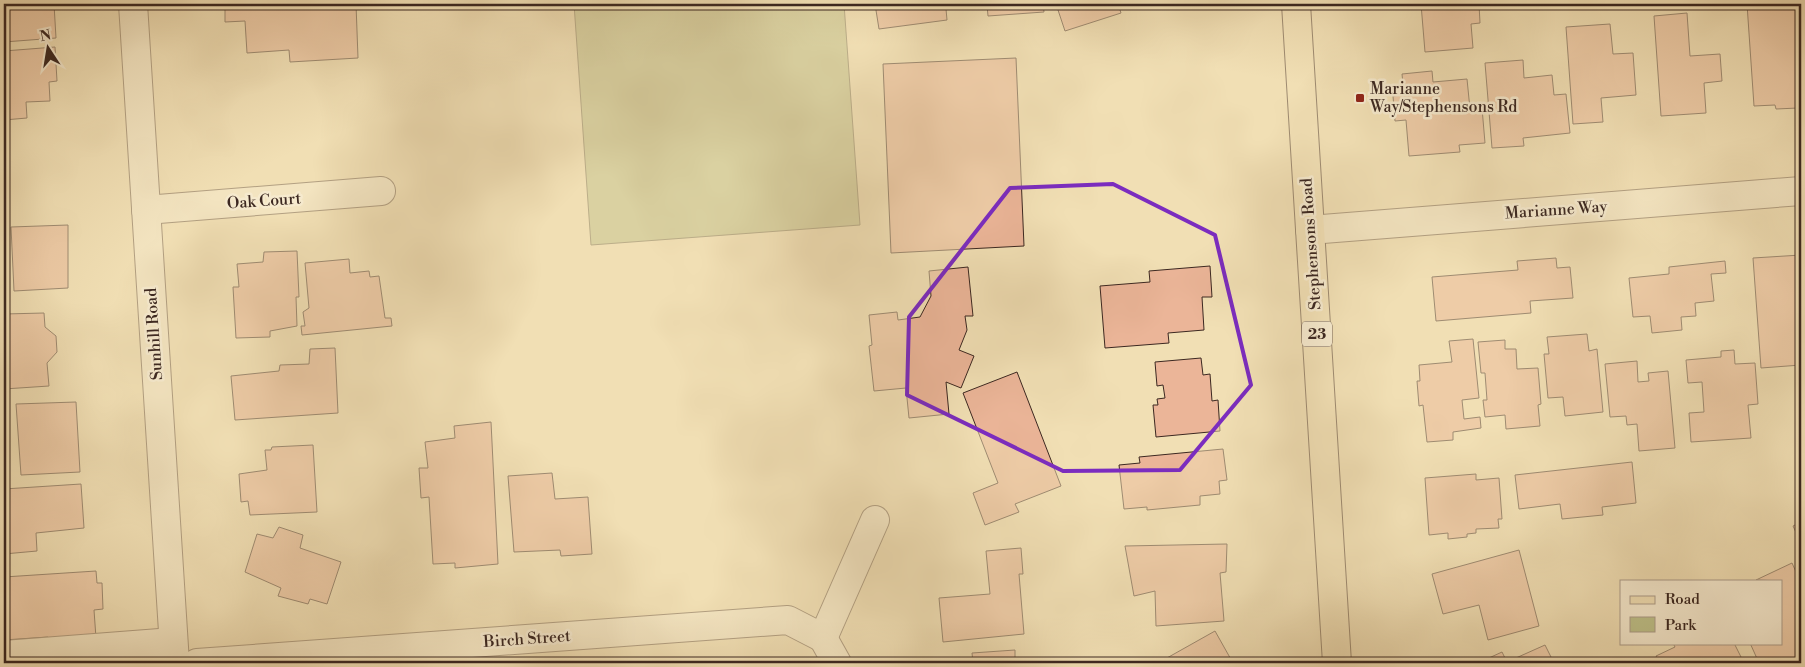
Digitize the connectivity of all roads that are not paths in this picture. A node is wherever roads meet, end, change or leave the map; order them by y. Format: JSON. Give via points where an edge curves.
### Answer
{"nodes":[{"id":1,"x":133,"y":4,"type":"edge"},
{"id":2,"x":1296,"y":4,"type":"edge"},
{"id":3,"x":1801,"y":191,"type":"edge"},
{"id":4,"x":381,"y":192,"type":"dead end"},
{"id":5,"x":146,"y":210,"type":"junction"},
{"id":6,"x":1310,"y":230,"type":"junction"},
{"id":7,"x":875,"y":520,"type":"dead end"},
{"id":8,"x":823,"y":638,"type":"junction"},
{"id":9,"x":174,"y":653,"type":"edge"},
{"id":10,"x":4,"y":655,"type":"edge"},
{"id":11,"x":197,"y":663,"type":"edge"},
{"id":12,"x":837,"y":663,"type":"edge"},
{"id":13,"x":1337,"y":663,"type":"edge"}],
"edges":[{"from":1,"to":5,"type":"street","name":"Sunhill Road"},
{"from":2,"to":6,"type":"main road","name":"Stephensons Road","number":"23"},
{"from":3,"to":6,"type":"street","name":"Marianne Way"},
{"from":4,"to":5,"type":"street","name":"Oak Court"},
{"from":5,"to":9,"type":"street","name":"Sunhill Road"},
{"from":6,"to":13,"type":"main road","name":"Stephensons Road","number":"23"},
{"from":7,"to":8,"type":"street"},
{"from":8,"to":11,"type":"street","name":"Birch Street","via":[[788,620]]},
{"from":8,"to":12,"type":"street"},
{"from":9,"to":10,"type":"street"}]}
